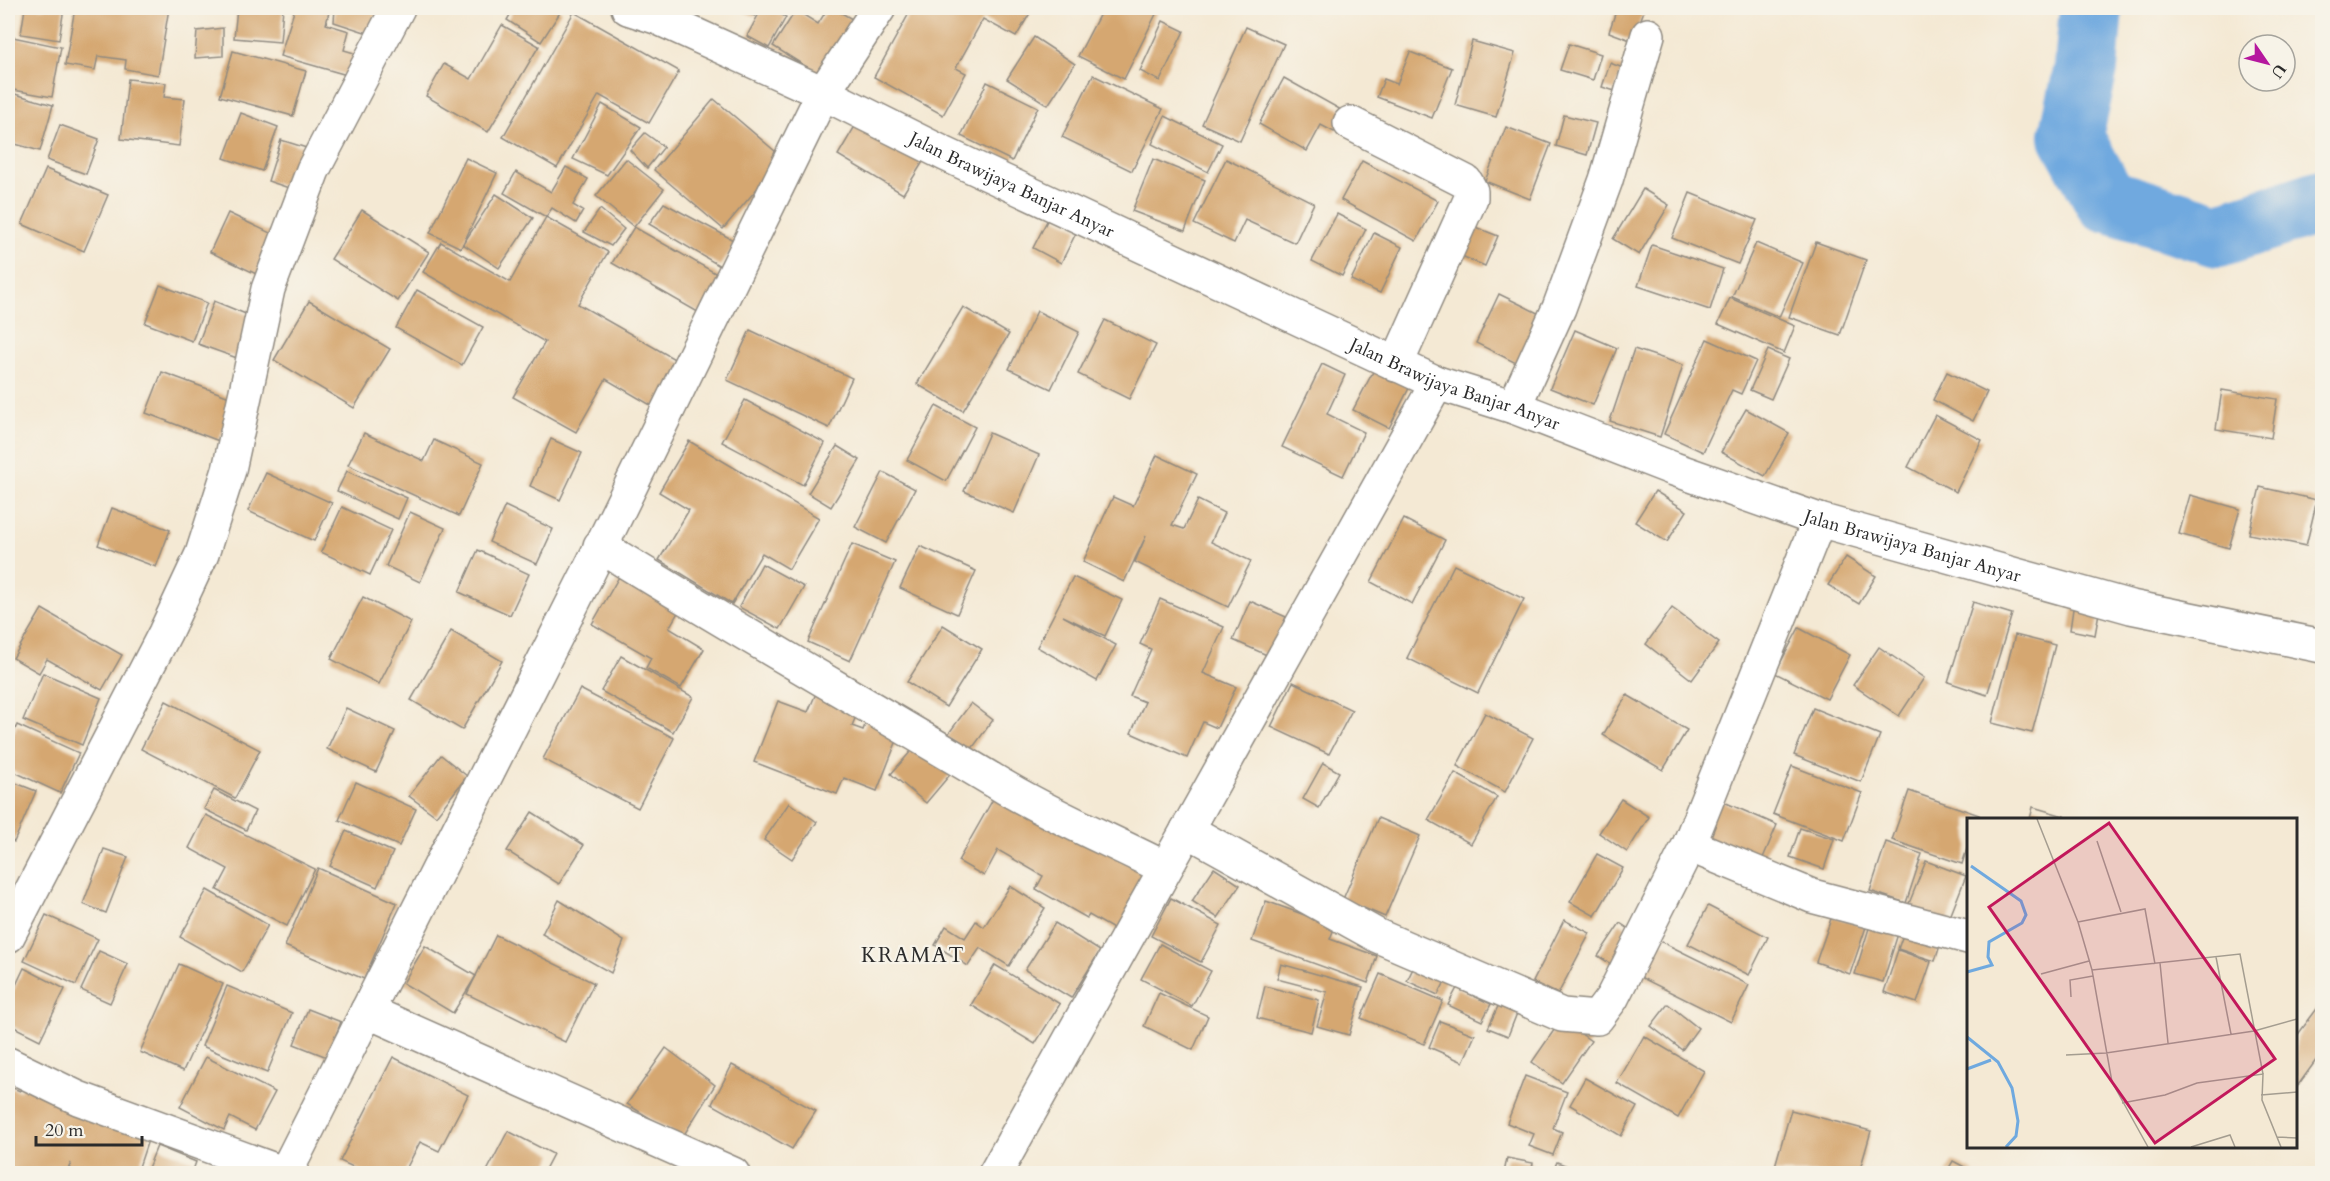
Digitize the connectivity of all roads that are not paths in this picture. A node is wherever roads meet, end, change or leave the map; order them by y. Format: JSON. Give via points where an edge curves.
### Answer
{"nodes":[{"id":1,"x":398,"y":8,"type":"edge"},
{"id":2,"x":628,"y":8,"type":"edge"},
{"id":3,"x":879,"y":8,"type":"edge"},
{"id":4,"x":1648,"y":35,"type":"dead end"},
{"id":5,"x":823,"y":93,"type":"junction"},
{"id":6,"x":1350,"y":123,"type":"dead end"},
{"id":7,"x":1396,"y":365,"type":"junction"},
{"id":8,"x":1437,"y":384,"type":"junction"},
{"id":9,"x":1514,"y":407,"type":"junction"},
{"id":10,"x":1819,"y":520,"type":"junction"},
{"id":11,"x":600,"y":546,"type":"junction"},
{"id":12,"x":2322,"y":646,"type":"edge"},
{"id":13,"x":1187,"y":830,"type":"junction"},
{"id":14,"x":1689,"y":845,"type":"junction"},
{"id":15,"x":1165,"y":868,"type":"junction"},
{"id":16,"x":8,"y":936,"type":"edge"},
{"id":17,"x":1967,"y":937,"type":"edge"},
{"id":18,"x":367,"y":1011,"type":"junction"},
{"id":19,"x":8,"y":1064,"type":"edge"},
{"id":20,"x":285,"y":1173,"type":"edge"},
{"id":21,"x":734,"y":1173,"type":"edge"},
{"id":22,"x":995,"y":1173,"type":"edge"}],
"edges":[{"from":1,"to":16,"type":"street","via":[[313,170],[268,289],[230,470],[202,554]]},
{"from":2,"to":5,"type":"street","name":"Jalan Brawijaya Banjar Anyar"},
{"from":3,"to":5,"type":"street"},
{"from":4,"to":9,"type":"street","via":[[1606,180],[1559,308]]},
{"from":5,"to":7,"type":"street","name":"Jalan Brawijaya Banjar Anyar"},
{"from":5,"to":11,"type":"street"},
{"from":6,"to":7,"type":"street","via":[[1466,182],[1471,191]]},
{"from":7,"to":8,"type":"street","name":"Jalan Brawijaya Banjar Anyar"},
{"from":8,"to":9,"type":"street","name":"Jalan Brawijaya Banjar Anyar"},
{"from":8,"to":13,"type":"street"},
{"from":9,"to":10,"type":"street","name":"Jalan Brawijaya Banjar Anyar"},
{"from":10,"to":12,"type":"street","name":"Jalan Brawijaya Banjar Anyar","via":[[2132,607]]},
{"from":10,"to":14,"type":"street"},
{"from":11,"to":15,"type":"street","via":[[761,646],[863,701],[1006,788]]},
{"from":11,"to":18,"type":"street"},
{"from":13,"to":14,"type":"street","via":[[1378,936],[1562,1015],[1582,1018],[1597,1018],[1612,998]]},
{"from":13,"to":15,"type":"street"},
{"from":14,"to":17,"type":"street","via":[[1812,896]]},
{"from":15,"to":22,"type":"street"},
{"from":18,"to":20,"type":"street"},
{"from":18,"to":21,"type":"street"},
{"from":19,"to":20,"type":"street","via":[[78,1098]]}]}
